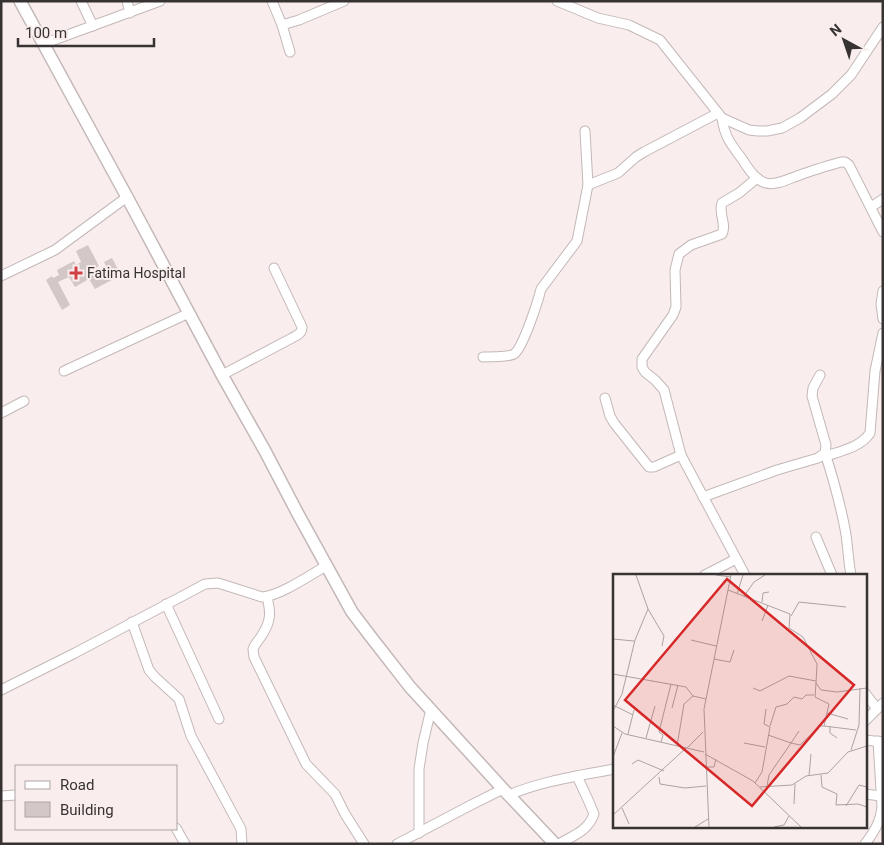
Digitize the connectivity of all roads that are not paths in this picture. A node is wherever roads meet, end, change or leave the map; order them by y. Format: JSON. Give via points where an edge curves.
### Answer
{"nodes":[{"id":1,"x":20,"y":1,"type":"edge"},
{"id":2,"x":81,"y":1,"type":"edge"},
{"id":3,"x":127,"y":1,"type":"edge"},
{"id":4,"x":160,"y":1,"type":"edge"},
{"id":5,"x":272,"y":1,"type":"edge"},
{"id":6,"x":344,"y":1,"type":"edge"},
{"id":7,"x":557,"y":1,"type":"edge"},
{"id":8,"x":130,"y":12,"type":"junction"},
{"id":9,"x":282,"y":25,"type":"junction"},
{"id":10,"x":93,"y":26,"type":"junction"},
{"id":11,"x":883,"y":26,"type":"edge"},
{"id":12,"x":42,"y":44,"type":"junction"},
{"id":13,"x":290,"y":52,"type":"dead end"},
{"id":14,"x":720,"y":116,"type":"junction"},
{"id":15,"x":585,"y":132,"type":"dead end"},
{"id":16,"x":757,"y":178,"type":"junction"},
{"id":17,"x":588,"y":185,"type":"junction"},
{"id":18,"x":127,"y":197,"type":"junction"},
{"id":19,"x":883,"y":200,"type":"edge"},
{"id":20,"x":871,"y":207,"type":"junction"},
{"id":21,"x":883,"y":232,"type":"edge"},
{"id":22,"x":274,"y":268,"type":"dead end"},
{"id":23,"x":1,"y":276,"type":"edge"},
{"id":24,"x":883,"y":291,"type":"edge"},
{"id":25,"x":190,"y":313,"type":"junction"},
{"id":26,"x":883,"y":319,"type":"edge"},
{"id":27,"x":883,"y":333,"type":"edge"},
{"id":28,"x":483,"y":357,"type":"dead end"},
{"id":29,"x":64,"y":371,"type":"dead end"},
{"id":30,"x":222,"y":375,"type":"junction"},
{"id":31,"x":820,"y":375,"type":"dead end"},
{"id":32,"x":604,"y":398,"type":"dead end"},
{"id":33,"x":24,"y":401,"type":"dead end"},
{"id":34,"x":1,"y":413,"type":"edge"},
{"id":35,"x":682,"y":454,"type":"junction"},
{"id":36,"x":826,"y":455,"type":"junction"},
{"id":37,"x":703,"y":497,"type":"junction"},
{"id":38,"x":816,"y":537,"type":"dead end"},
{"id":39,"x":736,"y":559,"type":"junction"},
{"id":40,"x":326,"y":566,"type":"junction"},
{"id":41,"x":707,"y":574,"type":"edge"},
{"id":42,"x":744,"y":574,"type":"edge"},
{"id":43,"x":832,"y":574,"type":"edge"},
{"id":44,"x":851,"y":574,"type":"edge"},
{"id":45,"x":267,"y":597,"type":"junction"},
{"id":46,"x":166,"y":604,"type":"junction"},
{"id":47,"x":132,"y":622,"type":"junction"},
{"id":48,"x":1,"y":690,"type":"edge"},
{"id":49,"x":866,"y":695,"type":"edge"},
{"id":50,"x":880,"y":706,"type":"edge"},
{"id":51,"x":431,"y":709,"type":"junction"},
{"id":52,"x":219,"y":719,"type":"dead end"},
{"id":53,"x":866,"y":720,"type":"edge"},
{"id":54,"x":866,"y":740,"type":"edge"},
{"id":55,"x":880,"y":742,"type":"edge"},
{"id":56,"x":613,"y":769,"type":"edge"},
{"id":57,"x":577,"y":776,"type":"junction"},
{"id":58,"x":506,"y":792,"type":"junction"},
{"id":59,"x":866,"y":794,"type":"edge"},
{"id":60,"x":15,"y":795,"type":"edge"},
{"id":61,"x":1,"y":796,"type":"edge"},
{"id":62,"x":882,"y":796,"type":"junction"},
{"id":63,"x":177,"y":830,"type":"edge"},
{"id":64,"x":416,"y":837,"type":"edge"},
{"id":65,"x":185,"y":844,"type":"edge"},
{"id":66,"x":242,"y":844,"type":"edge"},
{"id":67,"x":364,"y":844,"type":"edge"},
{"id":68,"x":397,"y":844,"type":"edge"},
{"id":69,"x":555,"y":844,"type":"edge"},
{"id":70,"x":559,"y":844,"type":"edge"},
{"id":71,"x":865,"y":844,"type":"edge"}],
"edges":[{"from":1,"to":12,"type":"main road"},
{"from":2,"to":10,"type":"street"},
{"from":3,"to":8,"type":"street"},
{"from":4,"to":8,"type":"street"},
{"from":5,"to":9,"type":"street"},
{"from":6,"to":9,"type":"street"},
{"from":7,"to":14,"type":"street","via":[[598,18],[629,25],[660,40]]},
{"from":8,"to":10,"type":"street"},
{"from":9,"to":13,"type":"street"},
{"from":10,"to":12,"type":"street"},
{"from":11,"to":14,"type":"street","via":[[847,80],[800,118],[782,128],[749,130]]},
{"from":12,"to":18,"type":"main road"},
{"from":14,"to":16,"type":"street","via":[[725,135]]},
{"from":14,"to":17,"type":"street","via":[[652,147],[618,174]]},
{"from":15,"to":17,"type":"street"},
{"from":16,"to":20,"type":"street","via":[[772,184],[845,162],[852,169]]},
{"from":16,"to":35,"type":"street","via":[[722,203],[722,234],[679,254],[675,270],[676,306],[642,359],[645,372],[664,390]]},
{"from":17,"to":28,"type":"street","via":[[576,241],[541,289],[522,344],[515,354]]},
{"from":18,"to":23,"type":"street","via":[[55,250]]},
{"from":18,"to":25,"type":"main road"},
{"from":19,"to":20,"type":"street"},
{"from":20,"to":21,"type":"street"},
{"from":22,"to":30,"type":"street","via":[[302,331]]},
{"from":24,"to":26,"type":"street"},
{"from":25,"to":29,"type":"street"},
{"from":25,"to":30,"type":"main road"},
{"from":27,"to":36,"type":"street","via":[[875,371],[870,433],[858,444]]},
{"from":30,"to":40,"type":"main road"},
{"from":31,"to":36,"type":"street","via":[[812,396]]},
{"from":32,"to":35,"type":"street","via":[[614,423],[650,467]]},
{"from":33,"to":34,"type":"street"},
{"from":35,"to":37,"type":"street"},
{"from":36,"to":37,"type":"street"},
{"from":36,"to":44,"type":"street","via":[[845,530]]},
{"from":37,"to":39,"type":"street"},
{"from":38,"to":43,"type":"street"},
{"from":39,"to":41,"type":"street"},
{"from":39,"to":42,"type":"street"},
{"from":40,"to":45,"type":"street"},
{"from":40,"to":51,"type":"main road","via":[[370,637]]},
{"from":45,"to":46,"type":"street","via":[[212,583]]},
{"from":45,"to":67,"type":"street","via":[[269,618],[253,649],[254,658],[306,764],[335,794]]},
{"from":46,"to":47,"type":"street"},
{"from":46,"to":52,"type":"street"},
{"from":47,"to":48,"type":"street"},
{"from":47,"to":66,"type":"street","via":[[149,670],[179,698],[191,736],[241,829]]},
{"from":49,"to":50,"type":"street"},
{"from":50,"to":53,"type":"street"},
{"from":51,"to":58,"type":"main road"},
{"from":51,"to":64,"type":"street","via":[[419,769]]},
{"from":54,"to":55,"type":"street"},
{"from":55,"to":62,"type":"street"},
{"from":56,"to":57,"type":"street"},
{"from":57,"to":58,"type":"street"},
{"from":57,"to":70,"type":"street","via":[[594,814],[581,831]]},
{"from":58,"to":64,"type":"street","via":[[471,805]]},
{"from":58,"to":69,"type":"main road"},
{"from":59,"to":62,"type":"street"},
{"from":60,"to":61,"type":"street"},
{"from":62,"to":71,"type":"street","via":[[881,816]]},
{"from":63,"to":65,"type":"street"},
{"from":64,"to":68,"type":"street"}]}
